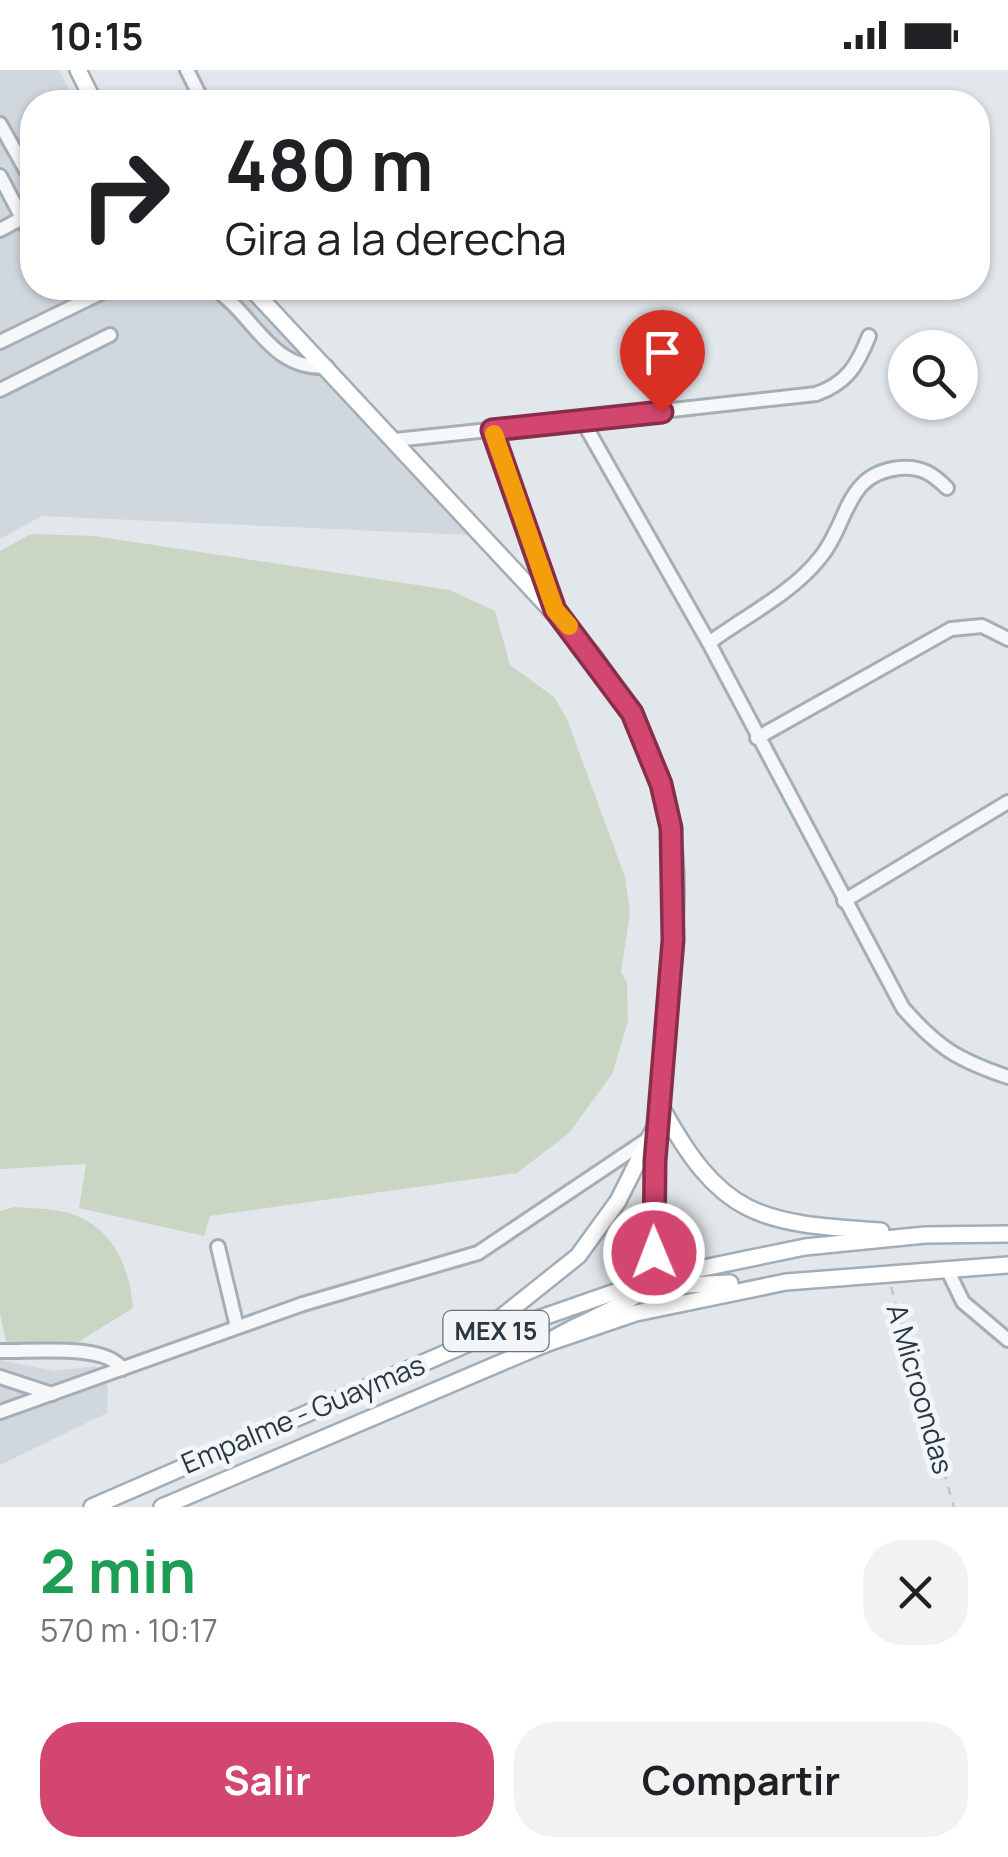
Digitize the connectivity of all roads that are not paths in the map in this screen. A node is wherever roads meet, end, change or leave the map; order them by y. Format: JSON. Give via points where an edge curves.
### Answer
{"nodes":[{"id":1,"x":0,"y":124,"type":"edge"},
{"id":2,"x":20,"y":160,"type":"edge"},
{"id":3,"x":0,"y":176,"type":"edge"},
{"id":4,"x":20,"y":214,"type":"edge"},
{"id":5,"x":76,"y":300,"type":"edge"},
{"id":6,"x":226,"y":300,"type":"edge"},
{"id":7,"x":263,"y":300,"type":"edge"},
{"id":8,"x":110,"y":335,"type":"dead end"},
{"id":9,"x":868,"y":336,"type":"dead end"},
{"id":10,"x":0,"y":342,"type":"edge"},
{"id":11,"x":327,"y":367,"type":"junction"},
{"id":12,"x":0,"y":390,"type":"edge"},
{"id":13,"x":582,"y":420,"type":"junction"},
{"id":14,"x":492,"y":430,"type":"junction"},
{"id":15,"x":394,"y":440,"type":"junction"},
{"id":16,"x":947,"y":488,"type":"dead end"},
{"id":17,"x":555,"y":610,"type":"junction"},
{"id":18,"x":1008,"y":640,"type":"edge"},
{"id":19,"x":709,"y":643,"type":"junction"},
{"id":20,"x":757,"y":738,"type":"junction"},
{"id":21,"x":1008,"y":802,"type":"edge"},
{"id":22,"x":844,"y":902,"type":"junction"},
{"id":23,"x":1008,"y":1077,"type":"edge"},
{"id":24,"x":659,"y":1102,"type":"junction"},
{"id":25,"x":657,"y":1123,"type":"junction"},
{"id":26,"x":648,"y":1139,"type":"junction"},
{"id":27,"x":1008,"y":1234,"type":"edge"},
{"id":28,"x":924,"y":1235,"type":"junction"},
{"id":29,"x":218,"y":1247,"type":"dead end"},
{"id":30,"x":1008,"y":1266,"type":"edge"},
{"id":31,"x":947,"y":1268,"type":"junction"},
{"id":32,"x":655,"y":1278,"type":"junction"},
{"id":33,"x":786,"y":1282,"type":"junction"},
{"id":34,"x":236,"y":1328,"type":"junction"},
{"id":35,"x":1008,"y":1340,"type":"edge"},
{"id":36,"x":469,"y":1342,"type":"junction"},
{"id":37,"x":545,"y":1344,"type":"junction"},
{"id":38,"x":0,"y":1351,"type":"edge"},
{"id":39,"x":122,"y":1369,"type":"junction"},
{"id":40,"x":0,"y":1377,"type":"edge"},
{"id":41,"x":52,"y":1394,"type":"junction"},
{"id":42,"x":350,"y":1394,"type":"junction"},
{"id":43,"x":0,"y":1412,"type":"edge"},
{"id":44,"x":362,"y":1422,"type":"junction"},
{"id":45,"x":92,"y":1507,"type":"edge"},
{"id":46,"x":162,"y":1507,"type":"edge"}],
"edges":[{"from":1,"to":2,"type":"street"},
{"from":3,"to":4,"type":"street"},
{"from":5,"to":10,"type":"street"},
{"from":6,"to":11,"type":"street","via":[[282,357],[308,368]]},
{"from":7,"to":11,"type":"main road"},
{"from":8,"to":12,"type":"street"},
{"from":9,"to":13,"type":"street","via":[[852,373],[816,394]]},
{"from":11,"to":15,"type":"main road"},
{"from":13,"to":14,"type":"street"},
{"from":13,"to":19,"type":"street"},
{"from":14,"to":15,"type":"street"},
{"from":14,"to":17,"type":"street"},
{"from":15,"to":17,"type":"main road"},
{"from":16,"to":19,"type":"street","via":[[932,473],[906,467],[880,470],[861,482],[818,560]]},
{"from":17,"to":24,"type":"main road","via":[[632,713],[671,828],[673,940]]},
{"from":18,"to":20,"type":"street","via":[[982,626],[951,629]]},
{"from":19,"to":20,"type":"street"},
{"from":20,"to":22,"type":"street"},
{"from":21,"to":22,"type":"street"},
{"from":22,"to":23,"type":"street","via":[[903,1008],[933,1042],[960,1061]]},
{"from":24,"to":25,"type":"main road"},
{"from":24,"to":28,"type":"main road","via":[[709,1179],[744,1208],[803,1226]]},
{"from":25,"to":26,"type":"main road"},
{"from":25,"to":32,"type":"main road"},
{"from":26,"to":34,"type":"street","via":[[478,1253]]},
{"from":26,"to":36,"type":"main road","via":[[618,1202],[578,1256]]},
{"from":27,"to":28,"type":"main road","number":"MEX 15"},
{"from":28,"to":32,"type":"main road","name":"Empalme - Guaymas","number":"MEX 15","via":[[805,1247]]},
{"from":29,"to":34,"type":"street"},
{"from":30,"to":31,"type":"main road","number":"MEX 15"},
{"from":31,"to":33,"type":"main road","number":"MEX 15"},
{"from":31,"to":35,"type":"street","via":[[963,1302]]},
{"from":32,"to":33,"type":"main road","via":[[687,1285]]},
{"from":32,"to":36,"type":"main road","name":"Empalme - Guaymas","number":"MEX 15"},
{"from":32,"to":37,"type":"main road","via":[[635,1297]]},
{"from":33,"to":37,"type":"main road","number":"MEX 15","via":[[636,1313]]},
{"from":34,"to":39,"type":"street"},
{"from":36,"to":42,"type":"main road","name":"Empalme - Guaymas","number":"MEX 15"},
{"from":37,"to":44,"type":"main road","number":"MEX 15"},
{"from":38,"to":39,"type":"street","via":[[105,1354]]},
{"from":39,"to":41,"type":"street"},
{"from":40,"to":41,"type":"street"},
{"from":41,"to":43,"type":"street"},
{"from":42,"to":44,"type":"main road"},
{"from":42,"to":45,"type":"main road","name":"Empalme - Guaymas","number":"MEX 15"},
{"from":44,"to":46,"type":"main road","number":"MEX 15"}]}
